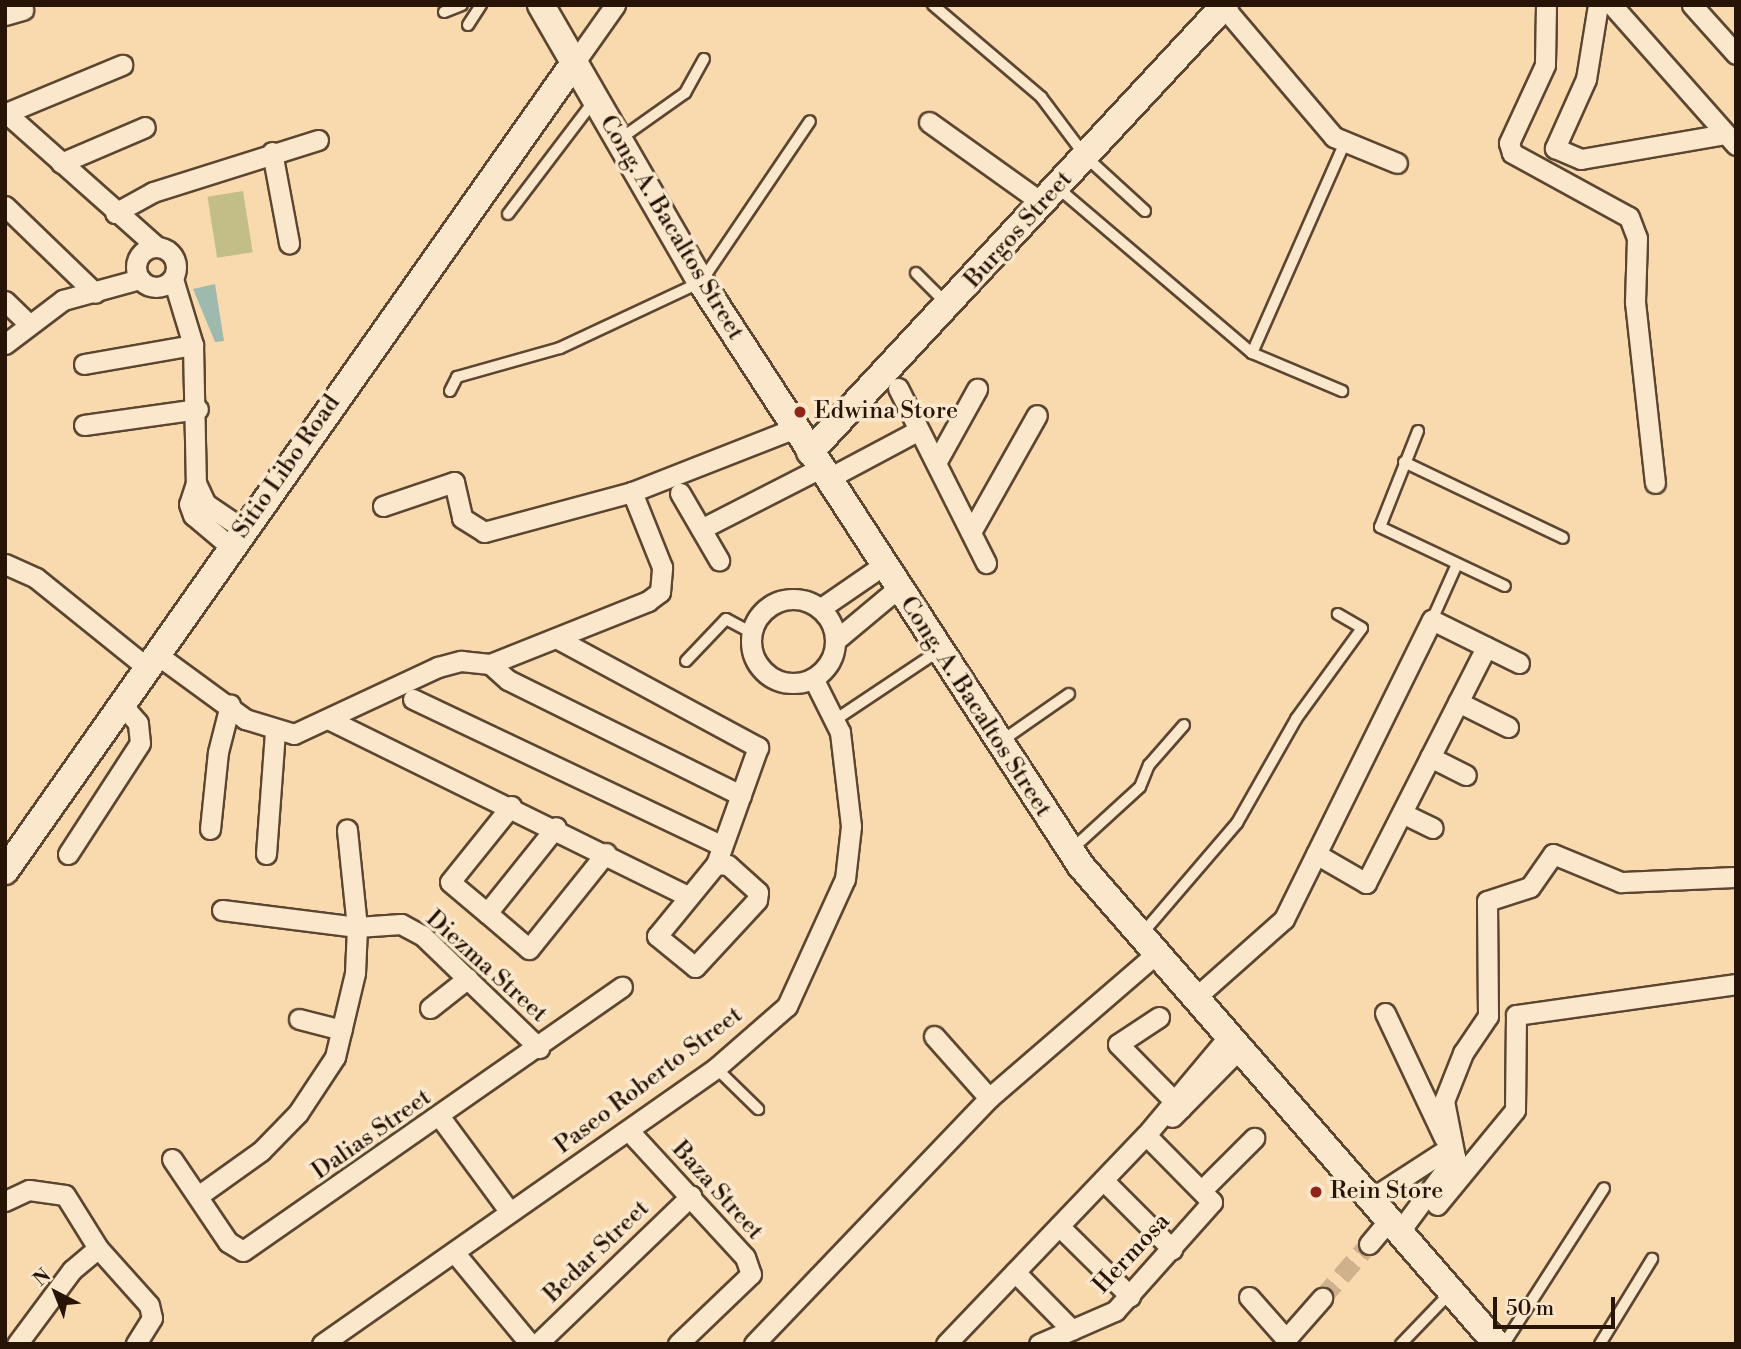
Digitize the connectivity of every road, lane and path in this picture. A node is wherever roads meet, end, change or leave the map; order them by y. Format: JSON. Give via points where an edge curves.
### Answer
{"nodes":[{"id":1,"x":462,"y":5,"type":"edge"},
{"id":2,"x":481,"y":5,"type":"edge"},
{"id":3,"x":541,"y":5,"type":"edge"},
{"id":4,"x":615,"y":5,"type":"edge"},
{"id":5,"x":933,"y":5,"type":"edge"},
{"id":6,"x":1546,"y":5,"type":"edge"},
{"id":7,"x":1598,"y":5,"type":"edge"},
{"id":8,"x":1612,"y":5,"type":"edge"},
{"id":9,"x":1692,"y":5,"type":"edge"},
{"id":10,"x":1224,"y":6,"type":"edge"},
{"id":11,"x":444,"y":12,"type":"dead end"},
{"id":12,"x":468,"y":25,"type":"dead end"},
{"id":13,"x":1736,"y":54,"type":"edge"},
{"id":14,"x":704,"y":60,"type":"dead end"},
{"id":15,"x":122,"y":65,"type":"dead end"},
{"id":16,"x":572,"y":66,"type":"junction"},
{"id":17,"x":593,"y":101,"type":"junction"},
{"id":18,"x":5,"y":113,"type":"edge"},
{"id":19,"x":810,"y":121,"type":"dead end"},
{"id":20,"x":929,"y":122,"type":"dead end"},
{"id":21,"x":145,"y":127,"type":"dead end"},
{"id":22,"x":318,"y":140,"type":"dead end"},
{"id":23,"x":1731,"y":140,"type":"edge"},
{"id":24,"x":617,"y":141,"type":"junction"},
{"id":25,"x":1345,"y":142,"type":"junction"},
{"id":26,"x":272,"y":152,"type":"junction"},
{"id":27,"x":1086,"y":157,"type":"junction"},
{"id":28,"x":61,"y":163,"type":"junction"},
{"id":29,"x":1397,"y":163,"type":"dead end"},
{"id":30,"x":1051,"y":196,"type":"junction"},
{"id":31,"x":5,"y":206,"type":"edge"},
{"id":32,"x":1145,"y":211,"type":"dead end"},
{"id":33,"x":115,"y":213,"type":"junction"},
{"id":34,"x":508,"y":214,"type":"dead end"},
{"id":35,"x":289,"y":243,"type":"dead end"},
{"id":36,"x":157,"y":247,"type":"junction"},
{"id":37,"x":916,"y":273,"type":"dead end"},
{"id":38,"x":140,"y":279,"type":"junction"},
{"id":39,"x":173,"y":279,"type":"junction"},
{"id":40,"x":701,"y":282,"type":"junction"},
{"id":41,"x":95,"y":293,"type":"junction"},
{"id":42,"x":5,"y":301,"type":"edge"},
{"id":43,"x":950,"y":306,"type":"junction"},
{"id":44,"x":28,"y":323,"type":"junction"},
{"id":45,"x":5,"y":344,"type":"edge"},
{"id":46,"x":193,"y":345,"type":"junction"},
{"id":47,"x":1252,"y":353,"type":"junction"},
{"id":48,"x":84,"y":364,"type":"dead end"},
{"id":49,"x":898,"y":388,"type":"dead end"},
{"id":50,"x":977,"y":388,"type":"dead end"},
{"id":51,"x":450,"y":391,"type":"dead end"},
{"id":52,"x":1342,"y":391,"type":"dead end"},
{"id":53,"x":198,"y":409,"type":"junction"},
{"id":54,"x":1037,"y":415,"type":"dead end"},
{"id":55,"x":84,"y":425,"type":"dead end"},
{"id":56,"x":795,"y":428,"type":"junction"},
{"id":57,"x":919,"y":430,"type":"junction"},
{"id":58,"x":1418,"y":431,"type":"dead end"},
{"id":59,"x":1404,"y":462,"type":"junction"},
{"id":60,"x":936,"y":463,"type":"junction"},
{"id":61,"x":819,"y":466,"type":"junction"},
{"id":62,"x":1655,"y":483,"type":"dead end"},
{"id":63,"x":632,"y":492,"type":"junction"},
{"id":64,"x":680,"y":493,"type":"dead end"},
{"id":65,"x":383,"y":506,"type":"dead end"},
{"id":66,"x":701,"y":529,"type":"junction"},
{"id":67,"x":971,"y":532,"type":"junction"},
{"id":68,"x":1563,"y":538,"type":"dead end"},
{"id":69,"x":234,"y":543,"type":"junction"},
{"id":70,"x":719,"y":560,"type":"dead end"},
{"id":71,"x":5,"y":564,"type":"edge"},
{"id":72,"x":986,"y":564,"type":"dead end"},
{"id":73,"x":1457,"y":564,"type":"junction"},
{"id":74,"x":882,"y":566,"type":"junction"},
{"id":75,"x":1505,"y":586,"type":"dead end"},
{"id":76,"x":897,"y":589,"type":"junction"},
{"id":77,"x":821,"y":608,"type":"junction"},
{"id":78,"x":1338,"y":614,"type":"dead end"},
{"id":79,"x":1432,"y":620,"type":"junction"},
{"id":80,"x":752,"y":634,"type":"junction"},
{"id":81,"x":556,"y":638,"type":"junction"},
{"id":82,"x":836,"y":640,"type":"junction"},
{"id":83,"x":1486,"y":647,"type":"junction"},
{"id":84,"x":937,"y":652,"type":"junction"},
{"id":85,"x":686,"y":661,"type":"dead end"},
{"id":86,"x":154,"y":663,"type":"junction"},
{"id":87,"x":1519,"y":663,"type":"dead end"},
{"id":88,"x":490,"y":664,"type":"junction"},
{"id":89,"x":813,"y":678,"type":"junction"},
{"id":90,"x":1069,"y":694,"type":"dead end"},
{"id":91,"x":413,"y":699,"type":"dead end"},
{"id":92,"x":1458,"y":702,"type":"junction"},
{"id":93,"x":230,"y":705,"type":"junction"},
{"id":94,"x":124,"y":706,"type":"junction"},
{"id":95,"x":328,"y":719,"type":"junction"},
{"id":96,"x":835,"y":720,"type":"junction"},
{"id":97,"x":1184,"y":725,"type":"dead end"},
{"id":98,"x":1508,"y":727,"type":"dead end"},
{"id":99,"x":275,"y":731,"type":"junction"},
{"id":100,"x":997,"y":744,"type":"junction"},
{"id":101,"x":1430,"y":757,"type":"junction"},
{"id":102,"x":1466,"y":775,"type":"dead end"},
{"id":103,"x":741,"y":795,"type":"junction"},
{"id":104,"x":511,"y":806,"type":"junction"},
{"id":105,"x":1402,"y":813,"type":"junction"},
{"id":106,"x":556,"y":827,"type":"junction"},
{"id":107,"x":1433,"y":828,"type":"dead end"},
{"id":108,"x":210,"y":829,"type":"dead end"},
{"id":109,"x":346,"y":830,"type":"dead end"},
{"id":110,"x":1070,"y":850,"type":"junction"},
{"id":111,"x":606,"y":852,"type":"junction"},
{"id":112,"x":68,"y":854,"type":"dead end"},
{"id":113,"x":266,"y":854,"type":"dead end"},
{"id":114,"x":1316,"y":854,"type":"junction"},
{"id":115,"x":719,"y":855,"type":"junction"},
{"id":116,"x":5,"y":871,"type":"edge"},
{"id":117,"x":1736,"y":877,"type":"edge"},
{"id":118,"x":685,"y":895,"type":"junction"},
{"id":119,"x":222,"y":910,"type":"dead end"},
{"id":120,"x":487,"y":913,"type":"junction"},
{"id":121,"x":357,"y":927,"type":"junction"},
{"id":122,"x":1148,"y":944,"type":"junction"},
{"id":123,"x":468,"y":978,"type":"junction"},
{"id":124,"x":1736,"y":984,"type":"edge"},
{"id":125,"x":622,"y":987,"type":"dead end"},
{"id":126,"x":1195,"y":998,"type":"junction"},
{"id":127,"x":430,"y":1009,"type":"dead end"},
{"id":128,"x":1385,"y":1013,"type":"dead end"},
{"id":129,"x":1159,"y":1017,"type":"dead end"},
{"id":130,"x":299,"y":1019,"type":"dead end"},
{"id":131,"x":342,"y":1030,"type":"junction"},
{"id":132,"x":934,"y":1036,"type":"dead end"},
{"id":133,"x":1234,"y":1042,"type":"junction"},
{"id":134,"x":539,"y":1048,"type":"junction"},
{"id":135,"x":716,"y":1068,"type":"junction"},
{"id":136,"x":989,"y":1098,"type":"junction"},
{"id":137,"x":1176,"y":1103,"type":"junction"},
{"id":138,"x":758,"y":1109,"type":"dead end"},
{"id":139,"x":440,"y":1117,"type":"junction"},
{"id":140,"x":629,"y":1131,"type":"junction"},
{"id":141,"x":1146,"y":1135,"type":"junction"},
{"id":142,"x":1254,"y":1138,"type":"dead end"},
{"id":143,"x":1452,"y":1152,"type":"junction"},
{"id":144,"x":172,"y":1159,"type":"dead end"},
{"id":145,"x":1103,"y":1180,"type":"junction"},
{"id":146,"x":1604,"y":1188,"type":"dead end"},
{"id":147,"x":198,"y":1196,"type":"junction"},
{"id":148,"x":691,"y":1196,"type":"junction"},
{"id":149,"x":1207,"y":1196,"type":"junction"},
{"id":150,"x":1372,"y":1198,"type":"junction"},
{"id":151,"x":5,"y":1201,"type":"edge"},
{"id":152,"x":509,"y":1211,"type":"junction"},
{"id":153,"x":1059,"y":1226,"type":"junction"},
{"id":154,"x":1399,"y":1229,"type":"junction"},
{"id":155,"x":1369,"y":1244,"type":"tunnel mouth"},
{"id":156,"x":98,"y":1248,"type":"junction"},
{"id":157,"x":1172,"y":1249,"type":"junction"},
{"id":158,"x":454,"y":1252,"type":"junction"},
{"id":159,"x":1652,"y":1259,"type":"dead end"},
{"id":160,"x":1015,"y":1272,"type":"junction"},
{"id":161,"x":1451,"y":1292,"type":"junction"},
{"id":162,"x":1130,"y":1296,"type":"junction"},
{"id":163,"x":1249,"y":1297,"type":"dead end"},
{"id":164,"x":1322,"y":1298,"type":"tunnel mouth"},
{"id":165,"x":1072,"y":1330,"type":"junction"},
{"id":166,"x":957,"y":1340,"type":"edge"},
{"id":167,"x":17,"y":1344,"type":"edge"},
{"id":168,"x":136,"y":1344,"type":"edge"},
{"id":169,"x":322,"y":1344,"type":"edge"},
{"id":170,"x":530,"y":1344,"type":"edge"},
{"id":171,"x":537,"y":1344,"type":"edge"},
{"id":172,"x":678,"y":1344,"type":"edge"},
{"id":173,"x":754,"y":1344,"type":"edge"},
{"id":174,"x":1039,"y":1344,"type":"edge"},
{"id":175,"x":1401,"y":1344,"type":"edge"},
{"id":176,"x":1497,"y":1344,"type":"edge"},
{"id":177,"x":1504,"y":1344,"type":"edge"},
{"id":178,"x":1600,"y":1344,"type":"edge"}],
"edges":[{"from":1,"to":11,"type":"lane"},
{"from":2,"to":12,"type":"lane"},
{"from":3,"to":16,"type":"street","name":"Cong. A. Bacaltos Street"},
{"from":4,"to":16,"type":"street"},
{"from":5,"to":27,"type":"lane","via":[[1041,97]]},
{"from":6,"to":62,"type":"street","via":[[1545,65],[1509,143],[1512,153],[1629,217],[1637,238],[1635,302]]},
{"from":7,"to":23,"type":"street","via":[[1586,79],[1556,148],[1581,159]]},
{"from":8,"to":23,"type":"street"},
{"from":9,"to":13,"type":"street"},
{"from":10,"to":25,"type":"street","via":[[1334,137]]},
{"from":10,"to":27,"type":"street","name":"Burgos Street"},
{"from":14,"to":24,"type":"lane","via":[[685,93]]},
{"from":15,"to":18,"type":"street"},
{"from":16,"to":17,"type":"street","name":"Cong. A. Bacaltos Street"},
{"from":16,"to":69,"type":"street","name":"Sitio Libo Road"},
{"from":17,"to":24,"type":"street","name":"Cong. A. Bacaltos Street"},
{"from":17,"to":34,"type":"lane"},
{"from":18,"to":28,"type":"street"},
{"from":19,"to":40,"type":"lane"},
{"from":20,"to":30,"type":"street"},
{"from":21,"to":28,"type":"street"},
{"from":22,"to":26,"type":"street"},
{"from":24,"to":40,"type":"street","name":"Cong. A. Bacaltos Street"},
{"from":25,"to":29,"type":"street"},
{"from":25,"to":47,"type":"lane"},
{"from":26,"to":33,"type":"street","via":[[153,192]]},
{"from":26,"to":35,"type":"street"},
{"from":27,"to":30,"type":"street","name":"Burgos Street"},
{"from":27,"to":32,"type":"lane"},
{"from":28,"to":33,"type":"street"},
{"from":30,"to":43,"type":"street","name":"Burgos Street"},
{"from":30,"to":47,"type":"lane"},
{"from":31,"to":41,"type":"street"},
{"from":33,"to":36,"type":"street"},
{"from":36,"to":38,"type":"street","via":[[137,261]]},
{"from":36,"to":39,"type":"street","via":[[173,256]]},
{"from":37,"to":43,"type":"lane"},
{"from":38,"to":39,"type":"street","via":[[156,287]]},
{"from":38,"to":41,"type":"street"},
{"from":39,"to":46,"type":"street"},
{"from":40,"to":51,"type":"lane","via":[[561,348],[457,377]]},
{"from":40,"to":56,"type":"street","name":"Cong. A. Bacaltos Street"},
{"from":41,"to":44,"type":"street","via":[[63,300]]},
{"from":42,"to":44,"type":"street"},
{"from":43,"to":61,"type":"street","name":"Burgos Street"},
{"from":44,"to":45,"type":"street"},
{"from":46,"to":48,"type":"street"},
{"from":46,"to":53,"type":"street"},
{"from":47,"to":52,"type":"lane"},
{"from":49,"to":57,"type":"street"},
{"from":50,"to":60,"type":"street"},
{"from":53,"to":55,"type":"street"},
{"from":53,"to":69,"type":"street","via":[[196,483]]},
{"from":54,"to":67,"type":"street"},
{"from":56,"to":61,"type":"street","name":"Cong. A. Bacaltos Street"},
{"from":56,"to":63,"type":"street"},
{"from":57,"to":60,"type":"street"},
{"from":57,"to":61,"type":"street"},
{"from":58,"to":59,"type":"lane"},
{"from":59,"to":68,"type":"lane"},
{"from":59,"to":73,"type":"lane","via":[[1380,527]]},
{"from":60,"to":67,"type":"street"},
{"from":61,"to":66,"type":"street"},
{"from":61,"to":74,"type":"street","name":"Cong. A. Bacaltos Street"},
{"from":63,"to":65,"type":"street","via":[[484,531],[462,517],[458,487],[448,481]]},
{"from":63,"to":81,"type":"street","via":[[659,555],[660,592]]},
{"from":64,"to":66,"type":"street"},
{"from":66,"to":70,"type":"street"},
{"from":67,"to":72,"type":"street"},
{"from":69,"to":86,"type":"street","name":"Sitio Libo Road"},
{"from":71,"to":86,"type":"street","via":[[36,578]]},
{"from":73,"to":75,"type":"lane"},
{"from":73,"to":79,"type":"lane"},
{"from":74,"to":76,"type":"street","name":"Cong. A. Bacaltos Street"},
{"from":74,"to":77,"type":"street"},
{"from":76,"to":82,"type":"street"},
{"from":76,"to":84,"type":"street","name":"Cong. A. Bacaltos Street"},
{"from":77,"to":80,"type":"street","via":[[785,599],[763,611]]},
{"from":77,"to":82,"type":"street"},
{"from":78,"to":122,"type":"lane","via":[[1363,628],[1296,719],[1237,822]]},
{"from":79,"to":83,"type":"street"},
{"from":79,"to":114,"type":"street"},
{"from":80,"to":85,"type":"lane","via":[[726,619]]},
{"from":80,"to":89,"type":"street","via":[[752,649],[768,676],[791,683]]},
{"from":81,"to":88,"type":"street"},
{"from":81,"to":103,"type":"street","via":[[758,747]]},
{"from":82,"to":89,"type":"street","via":[[834,655]]},
{"from":83,"to":87,"type":"street"},
{"from":83,"to":92,"type":"street"},
{"from":84,"to":96,"type":"lane"},
{"from":84,"to":100,"type":"street","name":"Cong. A. Bacaltos Street"},
{"from":86,"to":93,"type":"street"},
{"from":86,"to":94,"type":"street","name":"Sitio Libo Road"},
{"from":88,"to":95,"type":"street","via":[[461,660],[438,667]]},
{"from":88,"to":103,"type":"street","via":[[528,690]]},
{"from":89,"to":96,"type":"street","name":"Paseo Roberto Street"},
{"from":90,"to":100,"type":"lane"},
{"from":91,"to":115,"type":"street"},
{"from":92,"to":98,"type":"street"},
{"from":92,"to":101,"type":"street"},
{"from":93,"to":99,"type":"street"},
{"from":93,"to":108,"type":"street","via":[[218,752]]},
{"from":94,"to":112,"type":"street","via":[[138,723],[140,743]]},
{"from":94,"to":116,"type":"street","name":"Sitio Libo Road"},
{"from":95,"to":99,"type":"street","via":[[294,734]]},
{"from":95,"to":104,"type":"street"},
{"from":96,"to":135,"type":"street","name":"Paseo Roberto Street","via":[[851,826],[845,879],[787,1006]]},
{"from":97,"to":110,"type":"lane","via":[[1149,765],[1140,787]]},
{"from":99,"to":113,"type":"street"},
{"from":100,"to":110,"type":"street","name":"Cong. A. Bacaltos Street"},
{"from":101,"to":102,"type":"street"},
{"from":101,"to":105,"type":"street"},
{"from":103,"to":115,"type":"street"},
{"from":104,"to":106,"type":"street"},
{"from":104,"to":120,"type":"street","via":[[450,882]]},
{"from":105,"to":107,"type":"street"},
{"from":105,"to":114,"type":"street","via":[[1366,883]]},
{"from":106,"to":111,"type":"street"},
{"from":106,"to":120,"type":"street"},
{"from":109,"to":121,"type":"street"},
{"from":110,"to":122,"type":"street","name":"Cong. A. Bacaltos Street"},
{"from":111,"to":118,"type":"street"},
{"from":111,"to":120,"type":"street","via":[[529,949]]},
{"from":114,"to":126,"type":"street","via":[[1284,919]]},
{"from":115,"to":118,"type":"street"},
{"from":115,"to":118,"type":"street","via":[[758,892],[757,900],[695,967],[657,936]]},
{"from":117,"to":143,"type":"street","via":[[1621,882],[1553,854],[1530,887],[1487,901],[1488,1016],[1463,1053],[1444,1101]]},
{"from":119,"to":121,"type":"street"},
{"from":121,"to":123,"type":"street","name":"Diezma Street","via":[[401,924]]},
{"from":121,"to":131,"type":"street"},
{"from":122,"to":126,"type":"street","name":"Cong. A. Bacaltos Street"},
{"from":122,"to":136,"type":"street"},
{"from":123,"to":127,"type":"street"},
{"from":123,"to":134,"type":"street","name":"Diezma Street"},
{"from":124,"to":154,"type":"street","via":[[1516,1015],[1515,1110]]},
{"from":125,"to":134,"type":"street","name":"Dalias Street"},
{"from":126,"to":133,"type":"street","name":"Cong. A. Bacaltos Street"},
{"from":128,"to":143,"type":"street"},
{"from":129,"to":137,"type":"street","via":[[1118,1044]]},
{"from":130,"to":131,"type":"street"},
{"from":131,"to":147,"type":"street","via":[[335,1057],[298,1113],[261,1151]]},
{"from":132,"to":136,"type":"street"},
{"from":133,"to":137,"type":"street"},
{"from":133,"to":150,"type":"street","name":"Cong. A. Bacaltos Street"},
{"from":134,"to":139,"type":"street","name":"Dalias Street"},
{"from":135,"to":138,"type":"lane"},
{"from":135,"to":140,"type":"street","name":"Paseo Roberto Street"},
{"from":136,"to":173,"type":"street"},
{"from":137,"to":141,"type":"street"},
{"from":139,"to":147,"type":"street","name":"Dalias Street","via":[[243,1251],[228,1242]]},
{"from":139,"to":152,"type":"street"},
{"from":140,"to":148,"type":"street","name":"Baza Street"},
{"from":140,"to":152,"type":"street","name":"Paseo Roberto Street"},
{"from":141,"to":145,"type":"street"},
{"from":141,"to":149,"type":"street"},
{"from":142,"to":149,"type":"street","name":"Hermosa"},
{"from":143,"to":150,"type":"street"},
{"from":143,"to":154,"type":"street"},
{"from":144,"to":147,"type":"street","name":"Dalias Street"},
{"from":145,"to":153,"type":"street"},
{"from":145,"to":157,"type":"street"},
{"from":146,"to":177,"type":"lane"},
{"from":148,"to":171,"type":"street","name":"Bedar Street"},
{"from":148,"to":172,"type":"street","name":"Baza Street","via":[[746,1257],[751,1274]]},
{"from":149,"to":157,"type":"street","name":"Hermosa"},
{"from":150,"to":154,"type":"street","name":"Cong. A. Bacaltos Street"},
{"from":151,"to":156,"type":"street","via":[[29,1190],[65,1195]]},
{"from":152,"to":158,"type":"street","name":"Paseo Roberto Street"},
{"from":153,"to":160,"type":"street"},
{"from":153,"to":162,"type":"street"},
{"from":154,"to":155,"type":"street"},
{"from":154,"to":161,"type":"street","name":"Cong. A. Bacaltos Street"},
{"from":156,"to":167,"type":"street","via":[[72,1270]]},
{"from":156,"to":168,"type":"street","via":[[149,1306],[152,1318]]},
{"from":157,"to":162,"type":"street","name":"Hermosa"},
{"from":158,"to":169,"type":"street","name":"Paseo Roberto Street"},
{"from":158,"to":170,"type":"street"},
{"from":159,"to":178,"type":"lane"},
{"from":160,"to":165,"type":"street"},
{"from":160,"to":166,"type":"street"},
{"from":161,"to":175,"type":"lane"},
{"from":161,"to":176,"type":"street","name":"Cong. A. Bacaltos Street"},
{"from":162,"to":165,"type":"street","name":"Hermosa","via":[[1105,1317]]},
{"from":163,"to":164,"type":"street","via":[[1286,1339]]},
{"from":165,"to":174,"type":"street","name":"Hermosa"}]}
